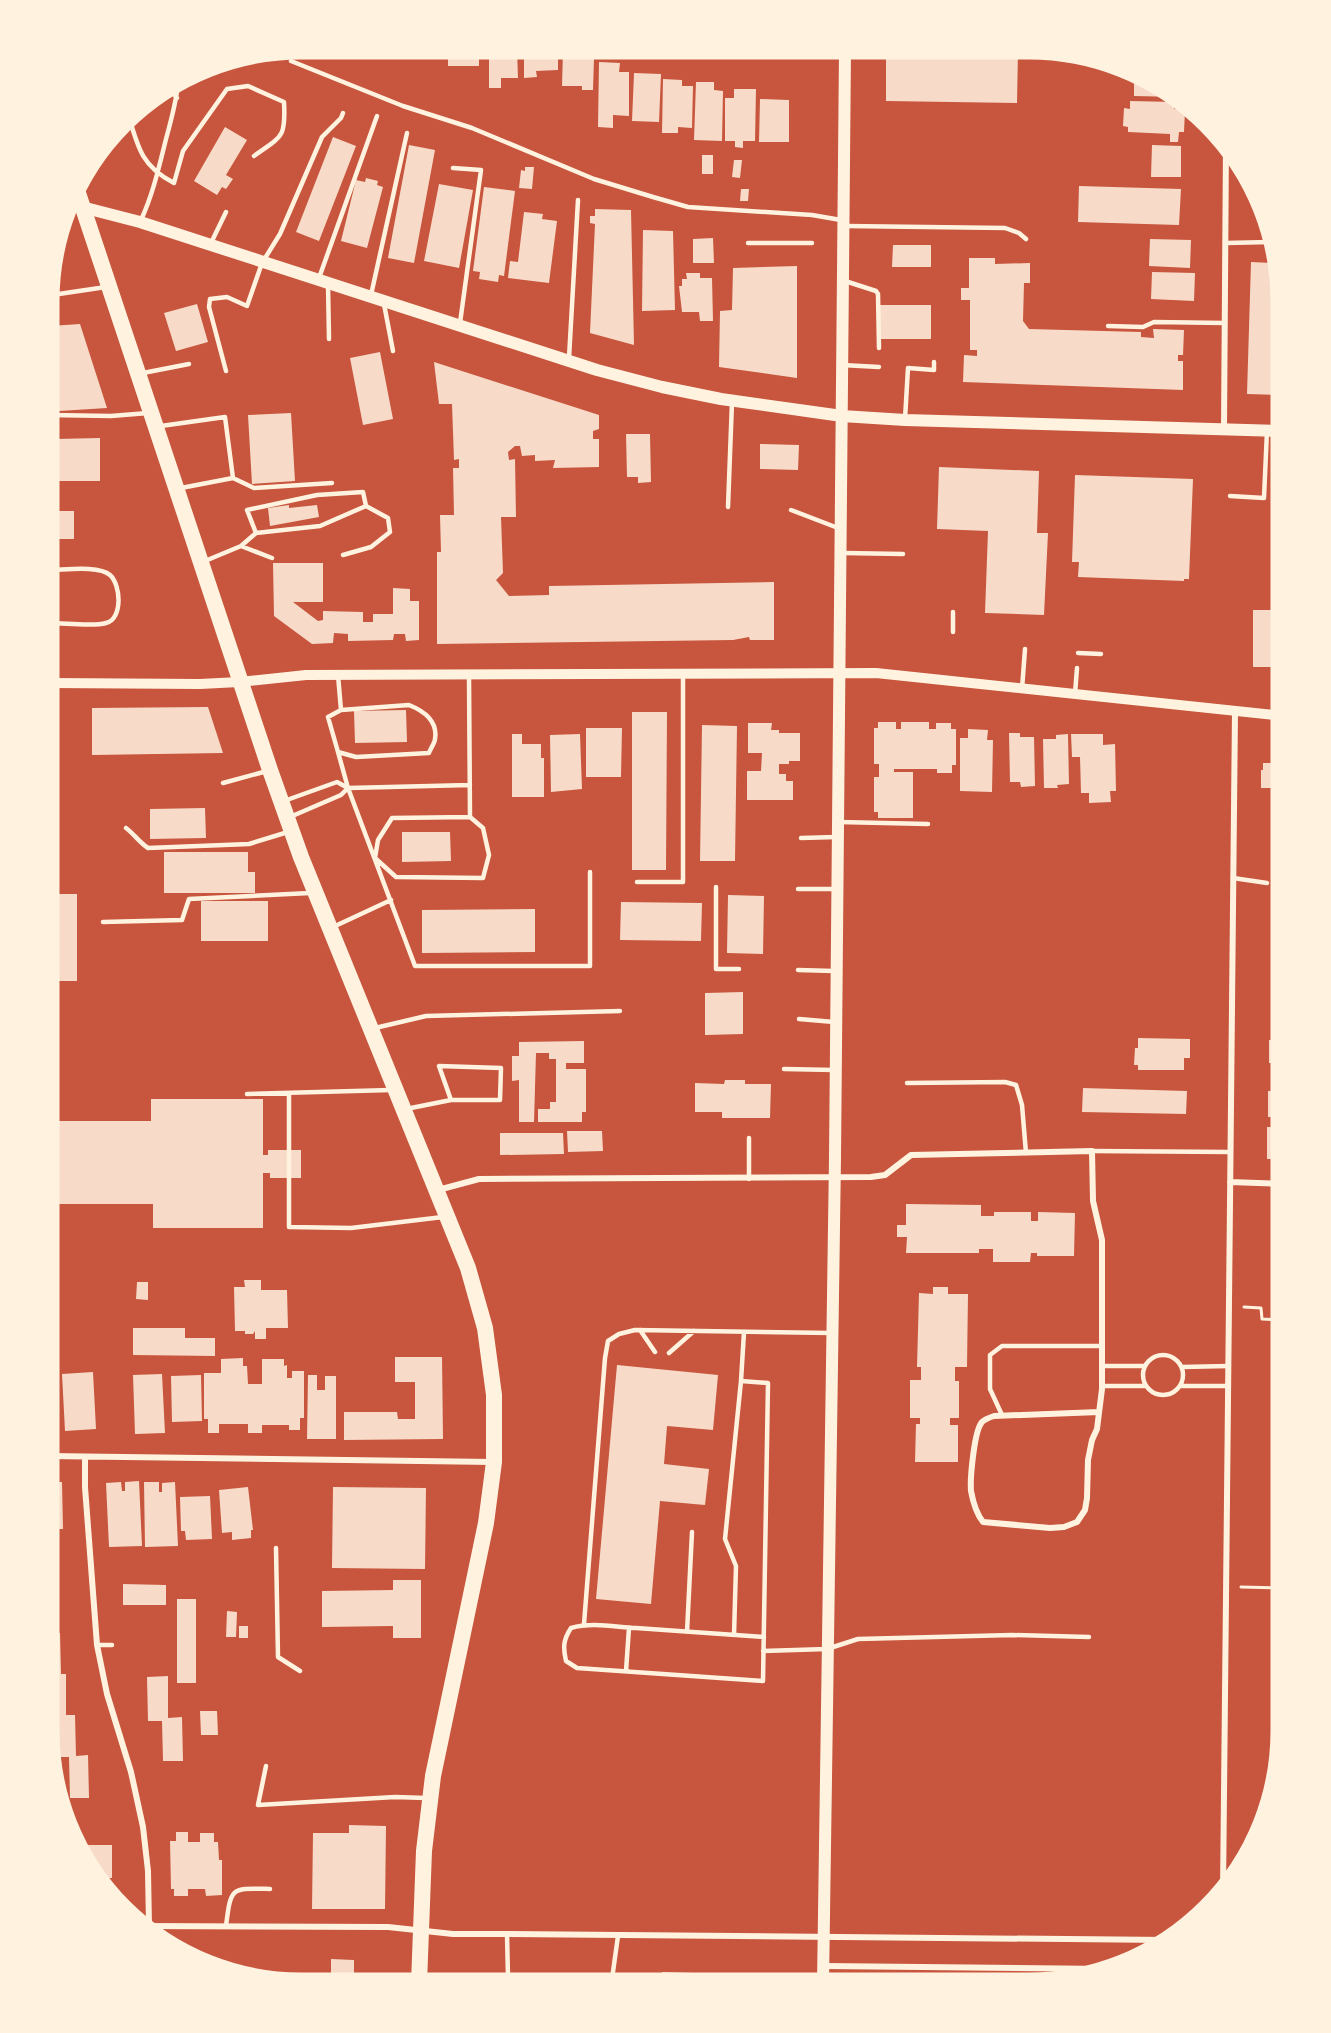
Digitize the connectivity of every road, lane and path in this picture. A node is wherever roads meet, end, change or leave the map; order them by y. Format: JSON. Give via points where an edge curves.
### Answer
{"nodes":[{"id":1,"x":845,"y":58,"type":"edge"},
{"id":2,"x":291,"y":61,"type":"dead end"},
{"id":3,"x":177,"y":92,"type":"edge"},
{"id":4,"x":174,"y":94,"type":"edge"},
{"id":5,"x":177,"y":98,"type":"junction"},
{"id":6,"x":343,"y":113,"type":"dead end"},
{"id":7,"x":377,"y":116,"type":"dead end"},
{"id":8,"x":132,"y":128,"type":"edge"},
{"id":9,"x":407,"y":133,"type":"dead end"},
{"id":10,"x":254,"y":156,"type":"dead end"},
{"id":11,"x":1226,"y":158,"type":"edge"},
{"id":12,"x":453,"y":168,"type":"dead end"},
{"id":13,"x":158,"y":174,"type":"junction"},
{"id":14,"x":578,"y":200,"type":"dead end"},
{"id":15,"x":78,"y":206,"type":"edge"},
{"id":16,"x":77,"y":208,"type":"edge"},
{"id":17,"x":226,"y":212,"type":"dead end"},
{"id":18,"x":140,"y":222,"type":"junction"},
{"id":19,"x":843,"y":223,"type":"junction"},
{"id":20,"x":1026,"y":239,"type":"dead end"},
{"id":21,"x":1265,"y":242,"type":"edge"},
{"id":22,"x":748,"y":243,"type":"dead end"},
{"id":23,"x":812,"y":243,"type":"dead end"},
{"id":24,"x":1225,"y":243,"type":"junction"},
{"id":25,"x":210,"y":246,"type":"junction"},
{"id":26,"x":262,"y":263,"type":"junction"},
{"id":27,"x":843,"y":281,"type":"junction"},
{"id":28,"x":323,"y":282,"type":"junction"},
{"id":29,"x":108,"y":286,"type":"junction"},
{"id":30,"x":59,"y":292,"type":"edge"},
{"id":31,"x":370,"y":297,"type":"junction"},
{"id":32,"x":383,"y":301,"type":"junction"},
{"id":33,"x":1225,"y":323,"type":"junction"},
{"id":34,"x":459,"y":326,"type":"junction"},
{"id":35,"x":1108,"y":326,"type":"dead end"},
{"id":36,"x":329,"y":339,"type":"dead end"},
{"id":37,"x":879,"y":348,"type":"dead end"},
{"id":38,"x":393,"y":351,"type":"dead end"},
{"id":39,"x":569,"y":361,"type":"junction"},
{"id":40,"x":934,"y":362,"type":"dead end"},
{"id":41,"x":189,"y":364,"type":"dead end"},
{"id":42,"x":842,"y":365,"type":"junction"},
{"id":43,"x":879,"y":367,"type":"dead end"},
{"id":44,"x":226,"y":371,"type":"dead end"},
{"id":45,"x":137,"y":374,"type":"junction"},
{"id":46,"x":732,"y":401,"type":"junction"},
{"id":47,"x":58,"y":415,"type":"edge"},
{"id":48,"x":842,"y":416,"type":"junction"},
{"id":49,"x":152,"y":420,"type":"junction"},
{"id":50,"x":905,"y":420,"type":"junction"},
{"id":51,"x":1224,"y":430,"type":"junction"},
{"id":52,"x":1267,"y":431,"type":"junction"},
{"id":53,"x":1272,"y":431,"type":"edge"},
{"id":54,"x":233,"y":478,"type":"junction"},
{"id":55,"x":332,"y":483,"type":"dead end"},
{"id":56,"x":175,"y":489,"type":"junction"},
{"id":57,"x":1230,"y":496,"type":"dead end"},
{"id":58,"x":366,"y":506,"type":"junction"},
{"id":59,"x":728,"y":507,"type":"dead end"},
{"id":60,"x":791,"y":510,"type":"dead end"},
{"id":61,"x":841,"y":529,"type":"junction"},
{"id":62,"x":256,"y":533,"type":"junction"},
{"id":63,"x":242,"y":546,"type":"junction"},
{"id":64,"x":841,"y":553,"type":"junction"},
{"id":65,"x":903,"y":554,"type":"dead end"},
{"id":66,"x":343,"y":555,"type":"dead end"},
{"id":67,"x":272,"y":558,"type":"dead end"},
{"id":68,"x":200,"y":563,"type":"junction"},
{"id":69,"x":58,"y":570,"type":"edge"},
{"id":70,"x":953,"y":612,"type":"dead end"},
{"id":71,"x":58,"y":623,"type":"edge"},
{"id":72,"x":953,"y":632,"type":"dead end"},
{"id":73,"x":1025,"y":649,"type":"dead end"},
{"id":74,"x":1078,"y":653,"type":"dead end"},
{"id":75,"x":1101,"y":654,"type":"dead end"},
{"id":76,"x":1077,"y":668,"type":"dead end"},
{"id":77,"x":840,"y":673,"type":"junction"},
{"id":78,"x":469,"y":674,"type":"junction"},
{"id":79,"x":683,"y":674,"type":"junction"},
{"id":80,"x":338,"y":675,"type":"junction"},
{"id":81,"x":58,"y":682,"type":"edge"},
{"id":82,"x":239,"y":682,"type":"junction"},
{"id":83,"x":1022,"y":689,"type":"junction"},
{"id":84,"x":1075,"y":694,"type":"junction"},
{"id":85,"x":341,"y":710,"type":"junction"},
{"id":86,"x":1235,"y":711,"type":"junction"},
{"id":87,"x":1272,"y":715,"type":"edge"},
{"id":88,"x":338,"y":752,"type":"junction"},
{"id":89,"x":270,"y":770,"type":"junction"},
{"id":90,"x":223,"y":783,"type":"dead end"},
{"id":91,"x":470,"y":785,"type":"junction"},
{"id":92,"x":348,"y":788,"type":"junction"},
{"id":93,"x":281,"y":802,"type":"junction"},
{"id":94,"x":470,"y":818,"type":"junction"},
{"id":95,"x":839,"y":822,"type":"junction"},
{"id":96,"x":928,"y":824,"type":"dead end"},
{"id":97,"x":290,"y":825,"type":"junction"},
{"id":98,"x":126,"y":828,"type":"dead end"},
{"id":99,"x":838,"y":837,"type":"junction"},
{"id":100,"x":801,"y":838,"type":"dead end"},
{"id":101,"x":375,"y":858,"type":"junction"},
{"id":102,"x":590,"y":872,"type":"dead end"},
{"id":103,"x":1233,"y":878,"type":"junction"},
{"id":104,"x":637,"y":882,"type":"dead end"},
{"id":105,"x":1267,"y":883,"type":"dead end"},
{"id":106,"x":716,"y":887,"type":"dead end"},
{"id":107,"x":798,"y":889,"type":"dead end"},
{"id":108,"x":838,"y":890,"type":"junction"},
{"id":109,"x":316,"y":892,"type":"junction"},
{"id":110,"x":391,"y":900,"type":"junction"},
{"id":111,"x":103,"y":922,"type":"dead end"},
{"id":112,"x":331,"y":929,"type":"junction"},
{"id":113,"x":739,"y":969,"type":"dead end"},
{"id":114,"x":798,"y":970,"type":"dead end"},
{"id":115,"x":837,"y":972,"type":"junction"},
{"id":116,"x":620,"y":1011,"type":"dead end"},
{"id":117,"x":799,"y":1019,"type":"dead end"},
{"id":118,"x":837,"y":1022,"type":"junction"},
{"id":119,"x":371,"y":1029,"type":"junction"},
{"id":120,"x":784,"y":1069,"type":"dead end"},
{"id":121,"x":836,"y":1070,"type":"junction"},
{"id":122,"x":907,"y":1083,"type":"dead end"},
{"id":123,"x":397,"y":1090,"type":"junction"},
{"id":124,"x":289,"y":1093,"type":"junction"},
{"id":125,"x":247,"y":1094,"type":"dead end"},
{"id":126,"x":451,"y":1100,"type":"junction"},
{"id":127,"x":405,"y":1110,"type":"junction"},
{"id":128,"x":749,"y":1138,"type":"dead end"},
{"id":129,"x":1092,"y":1151,"type":"junction"},
{"id":130,"x":1230,"y":1152,"type":"junction"},
{"id":131,"x":1026,"y":1153,"type":"junction"},
{"id":132,"x":835,"y":1178,"type":"junction"},
{"id":133,"x":749,"y":1179,"type":"junction"},
{"id":134,"x":1230,"y":1182,"type":"junction"},
{"id":135,"x":1272,"y":1184,"type":"edge"},
{"id":136,"x":438,"y":1190,"type":"junction"},
{"id":137,"x":448,"y":1216,"type":"junction"},
{"id":138,"x":1244,"y":1307,"type":"dead end"},
{"id":139,"x":1272,"y":1319,"type":"edge"},
{"id":140,"x":640,"y":1330,"type":"junction"},
{"id":141,"x":694,"y":1331,"type":"junction"},
{"id":142,"x":744,"y":1332,"type":"junction"},
{"id":143,"x":833,"y":1333,"type":"junction"},
{"id":144,"x":1102,"y":1346,"type":"junction"},
{"id":145,"x":655,"y":1352,"type":"dead end"},
{"id":146,"x":669,"y":1353,"type":"dead end"},
{"id":147,"x":1102,"y":1366,"type":"junction"},
{"id":148,"x":1145,"y":1366,"type":"junction"},
{"id":149,"x":1228,"y":1366,"type":"junction"},
{"id":150,"x":1182,"y":1367,"type":"junction"},
{"id":151,"x":741,"y":1382,"type":"junction"},
{"id":152,"x":1102,"y":1386,"type":"junction"},
{"id":153,"x":1146,"y":1386,"type":"junction"},
{"id":154,"x":1180,"y":1386,"type":"junction"},
{"id":155,"x":1228,"y":1386,"type":"junction"},
{"id":156,"x":1099,"y":1412,"type":"junction"},
{"id":157,"x":1002,"y":1415,"type":"junction"},
{"id":158,"x":58,"y":1456,"type":"edge"},
{"id":159,"x":85,"y":1456,"type":"junction"},
{"id":160,"x":494,"y":1462,"type":"junction"},
{"id":161,"x":692,"y":1532,"type":"dead end"},
{"id":162,"x":276,"y":1548,"type":"dead end"},
{"id":163,"x":1241,"y":1587,"type":"dead end"},
{"id":164,"x":1272,"y":1588,"type":"edge"},
{"id":165,"x":584,"y":1624,"type":"junction"},
{"id":166,"x":629,"y":1628,"type":"junction"},
{"id":167,"x":687,"y":1632,"type":"junction"},
{"id":168,"x":734,"y":1635,"type":"junction"},
{"id":169,"x":764,"y":1637,"type":"junction"},
{"id":170,"x":1089,"y":1637,"type":"dead end"},
{"id":171,"x":97,"y":1645,"type":"junction"},
{"id":172,"x":112,"y":1645,"type":"dead end"},
{"id":173,"x":827,"y":1649,"type":"junction"},
{"id":174,"x":763,"y":1651,"type":"junction"},
{"id":175,"x":300,"y":1671,"type":"dead end"},
{"id":176,"x":626,"y":1671,"type":"junction"},
{"id":177,"x":266,"y":1766,"type":"dead end"},
{"id":178,"x":430,"y":1798,"type":"junction"},
{"id":179,"x":1223,"y":1879,"type":"edge"},
{"id":180,"x":270,"y":1890,"type":"dead end"},
{"id":181,"x":149,"y":1921,"type":"edge"},
{"id":182,"x":156,"y":1926,"type":"edge"},
{"id":183,"x":226,"y":1926,"type":"junction"},
{"id":184,"x":420,"y":1930,"type":"junction"},
{"id":185,"x":507,"y":1934,"type":"junction"},
{"id":186,"x":618,"y":1936,"type":"junction"},
{"id":187,"x":824,"y":1939,"type":"junction"},
{"id":188,"x":1149,"y":1943,"type":"edge"},
{"id":189,"x":824,"y":1966,"type":"junction"},
{"id":190,"x":1079,"y":1970,"type":"edge"},
{"id":191,"x":419,"y":1975,"type":"edge"},
{"id":192,"x":508,"y":1975,"type":"edge"},
{"id":193,"x":613,"y":1975,"type":"edge"},
{"id":194,"x":824,"y":1975,"type":"edge"}],
"edges":[{"from":1,"to":19,"type":"main road"},
{"from":2,"to":19,"type":"lane","via":[[403,106],[472,128],[594,179],[652,197],[688,207],[812,215]]},
{"from":3,"to":5,"type":"lane"},
{"from":4,"to":5,"type":"lane"},
{"from":5,"to":13,"type":"lane"},
{"from":6,"to":26,"type":"lane","via":[[322,137],[280,234]]},
{"from":7,"to":28,"type":"lane"},
{"from":8,"to":13,"type":"lane","via":[[137,148]]},
{"from":9,"to":31,"type":"lane"},
{"from":10,"to":13,"type":"lane","via":[[279,138],[285,126],[284,102],[248,86],[227,89],[183,151],[174,183]]},
{"from":11,"to":24,"type":"street"},
{"from":12,"to":34,"type":"lane","via":[[481,170]]},
{"from":13,"to":18,"type":"lane"},
{"from":14,"to":39,"type":"lane"},
{"from":15,"to":18,"type":"main road"},
{"from":16,"to":29,"type":"highway"},
{"from":17,"to":25,"type":"lane"},
{"from":18,"to":25,"type":"main road"},
{"from":19,"to":20,"type":"lane","via":[[1005,228]]},
{"from":19,"to":27,"type":"main road"},
{"from":21,"to":24,"type":"lane"},
{"from":22,"to":23,"type":"lane"},
{"from":24,"to":33,"type":"street"},
{"from":25,"to":26,"type":"main road"},
{"from":26,"to":28,"type":"main road"},
{"from":26,"to":44,"type":"lane","via":[[247,306],[227,297],[210,300]]},
{"from":27,"to":37,"type":"lane","via":[[876,291]]},
{"from":27,"to":42,"type":"main road"},
{"from":28,"to":31,"type":"main road"},
{"from":28,"to":36,"type":"lane"},
{"from":29,"to":30,"type":"lane"},
{"from":29,"to":45,"type":"highway"},
{"from":31,"to":32,"type":"main road"},
{"from":32,"to":34,"type":"main road"},
{"from":32,"to":38,"type":"lane"},
{"from":33,"to":35,"type":"lane"},
{"from":33,"to":51,"type":"street"},
{"from":34,"to":39,"type":"main road"},
{"from":39,"to":46,"type":"main road","via":[[662,387]]},
{"from":40,"to":50,"type":"lane","via":[[934,370],[908,368]]},
{"from":41,"to":45,"type":"lane"},
{"from":42,"to":43,"type":"lane"},
{"from":42,"to":48,"type":"main road"},
{"from":45,"to":49,"type":"highway"},
{"from":46,"to":48,"type":"main road"},
{"from":46,"to":59,"type":"lane"},
{"from":47,"to":49,"type":"lane"},
{"from":48,"to":50,"type":"main road"},
{"from":48,"to":61,"type":"main road"},
{"from":49,"to":54,"type":"lane","via":[[225,417]]},
{"from":49,"to":56,"type":"highway"},
{"from":50,"to":51,"type":"main road"},
{"from":51,"to":52,"type":"main road"},
{"from":52,"to":53,"type":"main road"},
{"from":52,"to":57,"type":"lane","via":[[1264,498]]},
{"from":54,"to":55,"type":"lane","via":[[254,488]]},
{"from":54,"to":56,"type":"lane"},
{"from":56,"to":68,"type":"highway"},
{"from":58,"to":62,"type":"lane","via":[[320,526]]},
{"from":58,"to":62,"type":"lane","via":[[363,492],[317,495],[247,510]]},
{"from":58,"to":66,"type":"lane","via":[[388,518],[390,532],[370,547]]},
{"from":60,"to":61,"type":"lane"},
{"from":61,"to":64,"type":"main road"},
{"from":62,"to":63,"type":"lane"},
{"from":63,"to":67,"type":"lane"},
{"from":63,"to":68,"type":"lane"},
{"from":64,"to":65,"type":"lane"},
{"from":64,"to":77,"type":"main road"},
{"from":68,"to":82,"type":"highway"},
{"from":69,"to":71,"type":"lane","via":[[95,569],[110,574],[116,585],[118,613],[105,624]]},
{"from":70,"to":72,"type":"lane"},
{"from":73,"to":83,"type":"lane"},
{"from":74,"to":75,"type":"lane"},
{"from":76,"to":84,"type":"lane"},
{"from":77,"to":79,"type":"street"},
{"from":77,"to":83,"type":"street","via":[[876,673]]},
{"from":77,"to":95,"type":"main road"},
{"from":78,"to":79,"type":"street"},
{"from":78,"to":80,"type":"street"},
{"from":78,"to":91,"type":"lane"},
{"from":79,"to":104,"type":"lane","via":[[683,882]]},
{"from":80,"to":82,"type":"street"},
{"from":80,"to":85,"type":"lane"},
{"from":81,"to":82,"type":"street"},
{"from":82,"to":89,"type":"highway"},
{"from":83,"to":84,"type":"street"},
{"from":84,"to":86,"type":"street"},
{"from":85,"to":88,"type":"lane","via":[[328,717]]},
{"from":85,"to":88,"type":"lane","via":[[409,705],[423,710],[432,720],[435,739],[429,753],[356,757]]},
{"from":86,"to":87,"type":"street"},
{"from":86,"to":103,"type":"street"},
{"from":88,"to":92,"type":"lane"},
{"from":89,"to":90,"type":"lane"},
{"from":89,"to":93,"type":"highway"},
{"from":91,"to":92,"type":"lane"},
{"from":91,"to":94,"type":"lane"},
{"from":92,"to":93,"type":"lane","via":[[337,783]]},
{"from":92,"to":97,"type":"lane"},
{"from":92,"to":101,"type":"lane"},
{"from":93,"to":97,"type":"highway"},
{"from":94,"to":101,"type":"lane","via":[[392,819],[378,840]]},
{"from":94,"to":101,"type":"lane","via":[[483,828],[489,855],[483,878],[396,877]]},
{"from":95,"to":96,"type":"lane"},
{"from":95,"to":99,"type":"main road"},
{"from":97,"to":98,"type":"lane","via":[[249,844],[148,848]]},
{"from":97,"to":109,"type":"highway"},
{"from":99,"to":100,"type":"lane"},
{"from":99,"to":108,"type":"main road"},
{"from":101,"to":110,"type":"lane"},
{"from":102,"to":110,"type":"lane","via":[[590,966],[415,966]]},
{"from":103,"to":105,"type":"lane"},
{"from":103,"to":130,"type":"street"},
{"from":106,"to":113,"type":"lane","via":[[716,969]]},
{"from":107,"to":108,"type":"lane"},
{"from":108,"to":115,"type":"main road"},
{"from":109,"to":111,"type":"lane","via":[[189,899],[182,920]]},
{"from":109,"to":112,"type":"highway"},
{"from":110,"to":112,"type":"lane"},
{"from":112,"to":119,"type":"highway"},
{"from":114,"to":115,"type":"lane"},
{"from":115,"to":118,"type":"main road"},
{"from":116,"to":119,"type":"lane","via":[[426,1016]]},
{"from":117,"to":118,"type":"lane"},
{"from":118,"to":121,"type":"main road"},
{"from":119,"to":123,"type":"highway"},
{"from":120,"to":121,"type":"lane"},
{"from":121,"to":132,"type":"main road"},
{"from":122,"to":131,"type":"lane","via":[[1016,1085],[1022,1105]]},
{"from":123,"to":124,"type":"lane"},
{"from":123,"to":127,"type":"highway"},
{"from":124,"to":125,"type":"lane"},
{"from":124,"to":137,"type":"lane","via":[[289,1227],[351,1228]]},
{"from":126,"to":126,"type":"lane","via":[[500,1100],[501,1068],[439,1066]]},
{"from":126,"to":127,"type":"lane"},
{"from":127,"to":136,"type":"highway"},
{"from":128,"to":133,"type":"lane"},
{"from":129,"to":130,"type":"lane"},
{"from":129,"to":131,"type":"street"},
{"from":129,"to":144,"type":"street","via":[[1093,1201],[1102,1240]]},
{"from":130,"to":134,"type":"street"},
{"from":131,"to":132,"type":"street","via":[[911,1155],[885,1175]]},
{"from":132,"to":133,"type":"street"},
{"from":132,"to":143,"type":"main road"},
{"from":133,"to":136,"type":"street","via":[[479,1179]]},
{"from":134,"to":135,"type":"street"},
{"from":134,"to":149,"type":"street"},
{"from":136,"to":137,"type":"highway"},
{"from":137,"to":160,"type":"highway","via":[[485,1328],[494,1395]]},
{"from":138,"to":139,"type":"path","via":[[1261,1308],[1262,1319]]},
{"from":140,"to":141,"type":"lane"},
{"from":140,"to":145,"type":"lane"},
{"from":140,"to":165,"type":"lane","via":[[619,1334],[608,1341]]},
{"from":141,"to":142,"type":"lane"},
{"from":141,"to":146,"type":"lane"},
{"from":142,"to":143,"type":"lane"},
{"from":142,"to":151,"type":"lane"},
{"from":143,"to":173,"type":"main road"},
{"from":144,"to":147,"type":"street"},
{"from":144,"to":157,"type":"lane","via":[[1002,1346],[990,1355],[990,1389]]},
{"from":147,"to":148,"type":"lane"},
{"from":147,"to":152,"type":"street"},
{"from":148,"to":150,"type":"lane","via":[[1161,1354],[1174,1358]]},
{"from":148,"to":153,"type":"lane","via":[[1142,1373]]},
{"from":149,"to":150,"type":"lane"},
{"from":149,"to":155,"type":"street"},
{"from":150,"to":154,"type":"lane"},
{"from":151,"to":168,"type":"lane","via":[[725,1539],[736,1566]]},
{"from":151,"to":169,"type":"lane","via":[[768,1383]]},
{"from":152,"to":153,"type":"lane"},
{"from":152,"to":156,"type":"street"},
{"from":153,"to":154,"type":"lane","via":[[1162,1395]]},
{"from":154,"to":155,"type":"lane"},
{"from":155,"to":179,"type":"street"},
{"from":156,"to":157,"type":"street"},
{"from":156,"to":157,"type":"street","via":[[1088,1460],[1085,1510],[1077,1522],[1050,1528],[983,1522],[977,1515],[971,1483],[978,1432],[982,1422]]},
{"from":158,"to":159,"type":"street"},
{"from":159,"to":160,"type":"street"},
{"from":159,"to":171,"type":"street"},
{"from":160,"to":178,"type":"highway","via":[[486,1523]]},
{"from":161,"to":167,"type":"lane"},
{"from":162,"to":175,"type":"lane","via":[[278,1657]]},
{"from":163,"to":164,"type":"path"},
{"from":165,"to":166,"type":"lane"},
{"from":165,"to":176,"type":"lane","via":[[571,1628],[564,1638],[566,1661],[577,1668]]},
{"from":166,"to":167,"type":"lane"},
{"from":166,"to":176,"type":"lane"},
{"from":167,"to":168,"type":"lane"},
{"from":168,"to":169,"type":"lane"},
{"from":169,"to":174,"type":"lane"},
{"from":170,"to":173,"type":"lane","via":[[858,1639]]},
{"from":171,"to":172,"type":"lane"},
{"from":171,"to":181,"type":"street","via":[[106,1694],[131,1772],[143,1827]]},
{"from":173,"to":174,"type":"lane"},
{"from":173,"to":187,"type":"main road"},
{"from":174,"to":176,"type":"lane","via":[[763,1681]]},
{"from":177,"to":178,"type":"lane","via":[[258,1805]]},
{"from":178,"to":184,"type":"highway"},
{"from":180,"to":183,"type":"lane","via":[[232,1893]]},
{"from":182,"to":183,"type":"street"},
{"from":183,"to":184,"type":"street"},
{"from":184,"to":185,"type":"street"},
{"from":184,"to":191,"type":"highway"},
{"from":185,"to":186,"type":"street"},
{"from":185,"to":192,"type":"lane"},
{"from":186,"to":187,"type":"street"},
{"from":186,"to":193,"type":"lane"},
{"from":187,"to":188,"type":"street"},
{"from":187,"to":189,"type":"main road"},
{"from":189,"to":190,"type":"street"},
{"from":189,"to":194,"type":"main road"}]}
